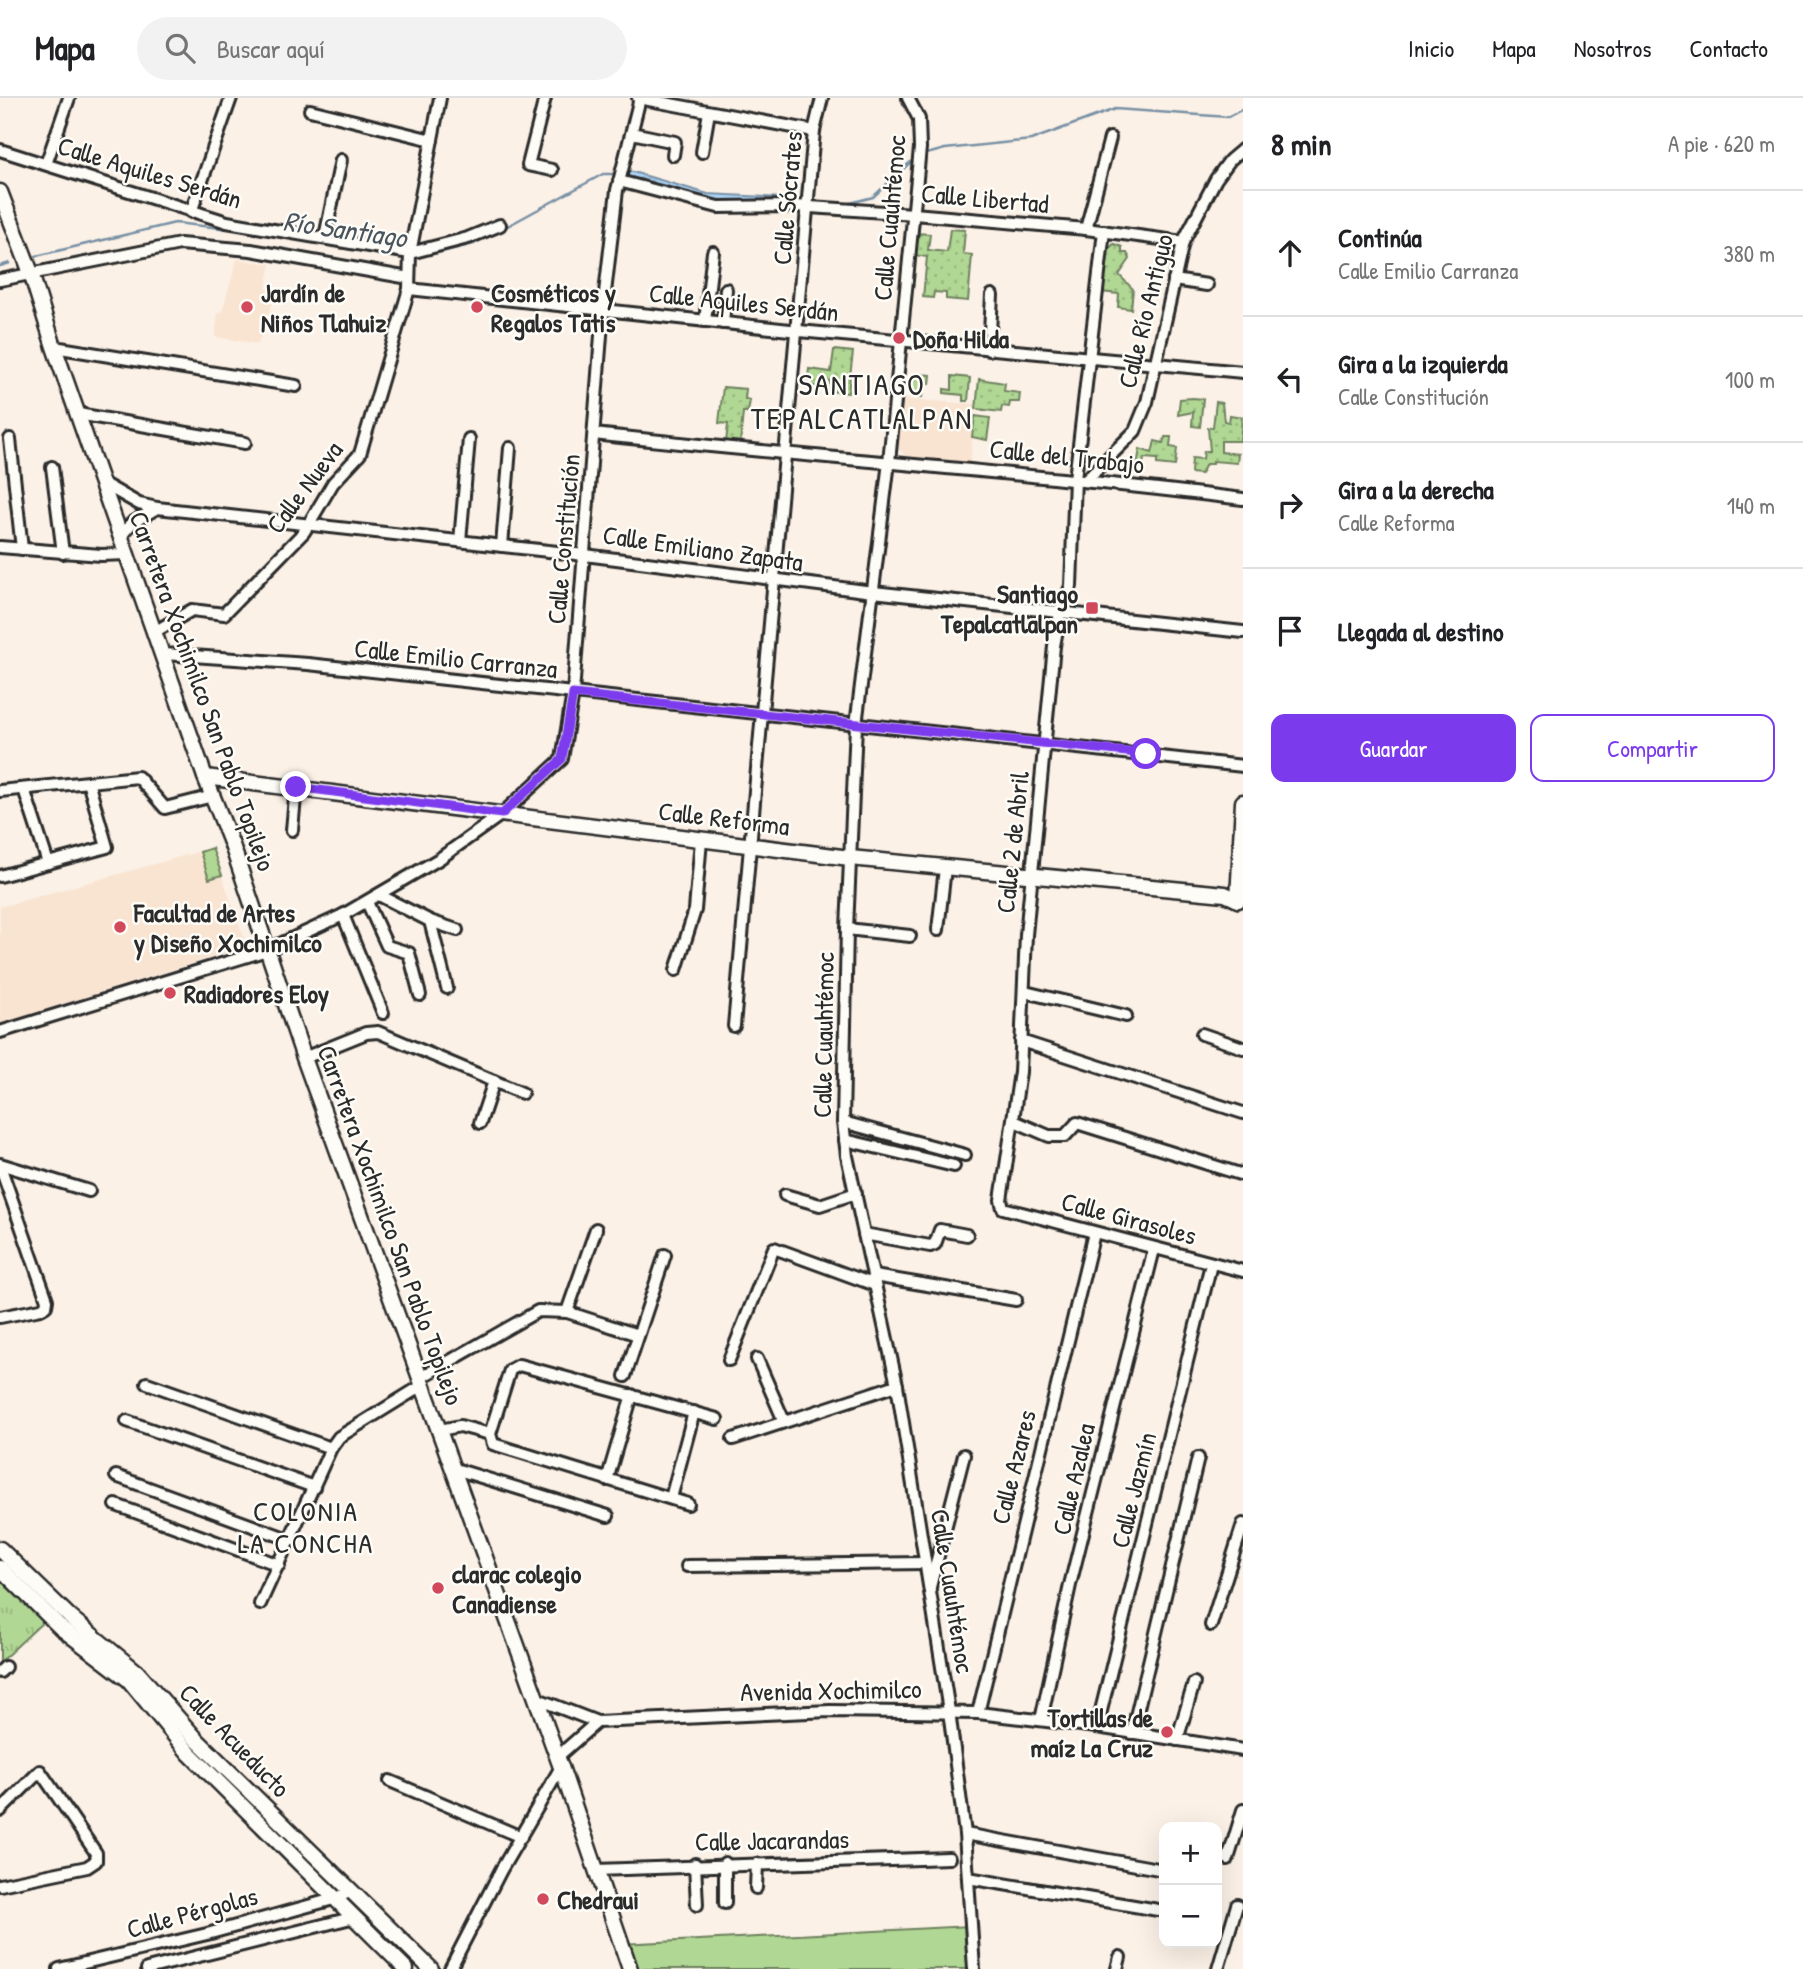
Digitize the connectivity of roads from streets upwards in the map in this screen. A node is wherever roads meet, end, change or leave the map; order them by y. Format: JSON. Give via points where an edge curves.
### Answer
{"nodes":[{"id":1,"x":69,"y":98,"type":"edge"},
{"id":2,"x":231,"y":98,"type":"edge"},
{"id":3,"x":440,"y":98,"type":"edge"},
{"id":4,"x":545,"y":98,"type":"edge"},
{"id":5,"x":639,"y":98,"type":"edge"},
{"id":6,"x":707,"y":98,"type":"edge"},
{"id":7,"x":822,"y":98,"type":"edge"},
{"id":8,"x":908,"y":98,"type":"edge"},
{"id":9,"x":310,"y":110,"type":"dead end"},
{"id":10,"x":707,"y":112,"type":"junction"},
{"id":11,"x":814,"y":131,"type":"junction"},
{"id":12,"x":632,"y":133,"type":"junction"},
{"id":13,"x":1110,"y":138,"type":"dead end"},
{"id":14,"x":432,"y":141,"type":"junction"},
{"id":15,"x":1243,"y":149,"type":"edge"},
{"id":16,"x":0,"y":150,"type":"edge"},
{"id":17,"x":702,"y":152,"type":"dead end"},
{"id":18,"x":673,"y":155,"type":"dead end"},
{"id":19,"x":341,"y":160,"type":"dead end"},
{"id":20,"x":46,"y":164,"type":"junction"},
{"id":21,"x":552,"y":170,"type":"dead end"},
{"id":22,"x":619,"y":180,"type":"junction"},
{"id":23,"x":0,"y":192,"type":"edge"},
{"id":24,"x":810,"y":208,"type":"junction"},
{"id":25,"x":191,"y":212,"type":"junction"},
{"id":26,"x":914,"y":214,"type":"junction"},
{"id":27,"x":500,"y":225,"type":"dead end"},
{"id":28,"x":1086,"y":229,"type":"junction"},
{"id":29,"x":1104,"y":231,"type":"junction"},
{"id":30,"x":325,"y":237,"type":"junction"},
{"id":31,"x":1183,"y":242,"type":"junction"},
{"id":32,"x":713,"y":252,"type":"dead end"},
{"id":33,"x":410,"y":254,"type":"junction"},
{"id":34,"x":32,"y":273,"type":"junction"},
{"id":35,"x":408,"y":278,"type":"junction"},
{"id":36,"x":0,"y":280,"type":"edge"},
{"id":37,"x":1174,"y":280,"type":"junction"},
{"id":38,"x":1207,"y":285,"type":"dead end"},
{"id":39,"x":726,"y":289,"type":"dead end"},
{"id":40,"x":992,"y":295,"type":"dead end"},
{"id":41,"x":603,"y":310,"type":"junction"},
{"id":42,"x":705,"y":321,"type":"junction"},
{"id":43,"x":723,"y":323,"type":"junction"},
{"id":44,"x":799,"y":331,"type":"junction"},
{"id":45,"x":901,"y":342,"type":"junction"},
{"id":46,"x":54,"y":347,"type":"junction"},
{"id":47,"x":989,"y":350,"type":"junction"},
{"id":48,"x":1090,"y":357,"type":"junction"},
{"id":49,"x":1154,"y":361,"type":"junction"},
{"id":50,"x":1243,"y":372,"type":"edge"},
{"id":51,"x":296,"y":386,"type":"dead end"},
{"id":52,"x":78,"y":414,"type":"junction"},
{"id":53,"x":594,"y":434,"type":"junction"},
{"id":54,"x":10,"y":439,"type":"dead end"},
{"id":55,"x":469,"y":439,"type":"dead end"},
{"id":56,"x":245,"y":443,"type":"dead end"},
{"id":57,"x":510,"y":448,"type":"dead end"},
{"id":58,"x":787,"y":456,"type":"junction"},
{"id":59,"x":889,"y":462,"type":"junction"},
{"id":60,"x":52,"y":467,"type":"dead end"},
{"id":61,"x":1075,"y":479,"type":"junction"},
{"id":62,"x":1087,"y":479,"type":"junction"},
{"id":63,"x":104,"y":484,"type":"junction"},
{"id":64,"x":1243,"y":499,"type":"edge"},
{"id":65,"x":157,"y":508,"type":"junction"},
{"id":66,"x":307,"y":523,"type":"junction"},
{"id":67,"x":121,"y":536,"type":"junction"},
{"id":68,"x":460,"y":541,"type":"junction"},
{"id":69,"x":502,"y":546,"type":"junction"},
{"id":70,"x":0,"y":547,"type":"edge"},
{"id":71,"x":22,"y":549,"type":"junction"},
{"id":72,"x":63,"y":553,"type":"junction"},
{"id":73,"x":127,"y":554,"type":"junction"},
{"id":74,"x":585,"y":555,"type":"junction"},
{"id":75,"x":775,"y":581,"type":"junction"},
{"id":76,"x":873,"y":592,"type":"junction"},
{"id":77,"x":1060,"y":613,"type":"junction"},
{"id":78,"x":156,"y":631,"type":"junction"},
{"id":79,"x":1243,"y":632,"type":"edge"},
{"id":80,"x":164,"y":654,"type":"junction"},
{"id":81,"x":573,"y":694,"type":"junction"},
{"id":82,"x":761,"y":714,"type":"junction"},
{"id":83,"x":856,"y":725,"type":"junction"},
{"id":84,"x":1045,"y":744,"type":"junction"},
{"id":85,"x":1243,"y":766,"type":"edge"},
{"id":86,"x":205,"y":777,"type":"junction"},
{"id":87,"x":88,"y":782,"type":"junction"},
{"id":88,"x":296,"y":787,"type":"junction"},
{"id":89,"x":24,"y":789,"type":"junction"},
{"id":90,"x":0,"y":791,"type":"edge"},
{"id":91,"x":213,"y":796,"type":"junction"},
{"id":92,"x":1243,"y":802,"type":"edge"},
{"id":93,"x":502,"y":814,"type":"junction"},
{"id":94,"x":292,"y":830,"type":"dead end"},
{"id":95,"x":701,"y":841,"type":"junction"},
{"id":96,"x":749,"y":845,"type":"junction"},
{"id":97,"x":850,"y":858,"type":"junction"},
{"id":98,"x":48,"y":863,"type":"junction"},
{"id":99,"x":945,"y":868,"type":"junction"},
{"id":100,"x":0,"y":876,"type":"edge"},
{"id":101,"x":1031,"y":877,"type":"junction"},
{"id":102,"x":379,"y":895,"type":"junction"},
{"id":103,"x":367,"y":902,"type":"junction"},
{"id":104,"x":1240,"y":904,"type":"edge"},
{"id":105,"x":343,"y":915,"type":"junction"},
{"id":106,"x":430,"y":921,"type":"junction"},
{"id":107,"x":847,"y":929,"type":"junction"},
{"id":108,"x":457,"y":930,"type":"dead end"},
{"id":109,"x":937,"y":930,"type":"dead end"},
{"id":110,"x":910,"y":936,"type":"dead end"},
{"id":111,"x":267,"y":950,"type":"junction"},
{"id":112,"x":676,"y":970,"type":"dead end"},
{"id":113,"x":447,"y":988,"type":"dead end"},
{"id":114,"x":1025,"y":992,"type":"junction"},
{"id":115,"x":420,"y":995,"type":"dead end"},
{"id":116,"x":383,"y":1013,"type":"dead end"},
{"id":117,"x":1126,"y":1016,"type":"dead end"},
{"id":118,"x":734,"y":1026,"type":"dead end"},
{"id":119,"x":0,"y":1032,"type":"edge"},
{"id":120,"x":1202,"y":1034,"type":"dead end"},
{"id":121,"x":1021,"y":1041,"type":"junction"},
{"id":122,"x":1243,"y":1048,"type":"edge"},
{"id":123,"x":304,"y":1058,"type":"junction"},
{"id":124,"x":494,"y":1081,"type":"junction"},
{"id":125,"x":522,"y":1093,"type":"dead end"},
{"id":126,"x":1243,"y":1113,"type":"edge"},
{"id":127,"x":1014,"y":1121,"type":"junction"},
{"id":128,"x":843,"y":1122,"type":"junction"},
{"id":129,"x":480,"y":1123,"type":"dead end"},
{"id":130,"x":845,"y":1140,"type":"junction"},
{"id":131,"x":965,"y":1155,"type":"dead end"},
{"id":132,"x":0,"y":1165,"type":"edge"},
{"id":133,"x":954,"y":1166,"type":"dead end"},
{"id":134,"x":1243,"y":1175,"type":"edge"},
{"id":135,"x":89,"y":1191,"type":"dead end"},
{"id":136,"x":856,"y":1193,"type":"junction"},
{"id":137,"x":785,"y":1195,"type":"dead end"},
{"id":138,"x":1003,"y":1208,"type":"joint"},
{"id":139,"x":596,"y":1229,"type":"dead end"},
{"id":140,"x":1094,"y":1233,"type":"junction"},
{"id":141,"x":864,"y":1234,"type":"junction"},
{"id":142,"x":967,"y":1235,"type":"dead end"},
{"id":143,"x":1154,"y":1249,"type":"junction"},
{"id":144,"x":665,"y":1255,"type":"dead end"},
{"id":145,"x":1211,"y":1264,"type":"junction"},
{"id":146,"x":1243,"y":1271,"type":"edge"},
{"id":147,"x":875,"y":1280,"type":"junction"},
{"id":148,"x":1016,"y":1300,"type":"dead end"},
{"id":149,"x":567,"y":1312,"type":"junction"},
{"id":150,"x":0,"y":1317,"type":"edge"},
{"id":151,"x":638,"y":1335,"type":"junction"},
{"id":152,"x":757,"y":1359,"type":"dead end"},
{"id":153,"x":729,"y":1360,"type":"dead end"},
{"id":154,"x":625,"y":1376,"type":"dead end"},
{"id":155,"x":421,"y":1381,"type":"junction"},
{"id":156,"x":147,"y":1383,"type":"dead end"},
{"id":157,"x":897,"y":1385,"type":"junction"},
{"id":158,"x":632,"y":1395,"type":"junction"},
{"id":159,"x":694,"y":1412,"type":"junction"},
{"id":160,"x":717,"y":1419,"type":"dead end"},
{"id":161,"x":784,"y":1420,"type":"junction"},
{"id":162,"x":127,"y":1421,"type":"dead end"},
{"id":163,"x":440,"y":1430,"type":"junction"},
{"id":164,"x":490,"y":1434,"type":"junction"},
{"id":165,"x":733,"y":1439,"type":"dead end"},
{"id":166,"x":331,"y":1448,"type":"junction"},
{"id":167,"x":964,"y":1455,"type":"dead end"},
{"id":168,"x":1198,"y":1458,"type":"dead end"},
{"id":169,"x":455,"y":1469,"type":"junction"},
{"id":170,"x":116,"y":1476,"type":"dead end"},
{"id":171,"x":607,"y":1480,"type":"junction"},
{"id":172,"x":314,"y":1486,"type":"junction"},
{"id":173,"x":671,"y":1498,"type":"junction"},
{"id":174,"x":688,"y":1504,"type":"dead end"},
{"id":175,"x":116,"y":1505,"type":"dead end"},
{"id":176,"x":608,"y":1516,"type":"dead end"},
{"id":177,"x":1243,"y":1524,"type":"edge"},
{"id":178,"x":291,"y":1540,"type":"junction"},
{"id":179,"x":0,"y":1549,"type":"edge"},
{"id":180,"x":925,"y":1563,"type":"junction"},
{"id":181,"x":279,"y":1565,"type":"junction"},
{"id":182,"x":687,"y":1566,"type":"dead end"},
{"id":183,"x":0,"y":1568,"type":"edge"},
{"id":184,"x":929,"y":1589,"type":"junction"},
{"id":185,"x":260,"y":1604,"type":"dead end"},
{"id":186,"x":1211,"y":1625,"type":"dead end"},
{"id":187,"x":1194,"y":1683,"type":"dead end"},
{"id":188,"x":535,"y":1698,"type":"junction"},
{"id":189,"x":949,"y":1711,"type":"junction"},
{"id":190,"x":978,"y":1713,"type":"junction"},
{"id":191,"x":1041,"y":1720,"type":"junction"},
{"id":192,"x":597,"y":1722,"type":"junction"},
{"id":193,"x":1097,"y":1727,"type":"junction"},
{"id":194,"x":1132,"y":1733,"type":"junction"},
{"id":195,"x":1177,"y":1740,"type":"junction"},
{"id":196,"x":1243,"y":1750,"type":"edge"},
{"id":197,"x":559,"y":1762,"type":"junction"},
{"id":198,"x":390,"y":1782,"type":"dead end"},
{"id":199,"x":1243,"y":1810,"type":"edge"},
{"id":200,"x":0,"y":1811,"type":"edge"},
{"id":201,"x":965,"y":1834,"type":"junction"},
{"id":202,"x":521,"y":1837,"type":"junction"},
{"id":203,"x":949,"y":1858,"type":"dead end"},
{"id":204,"x":1228,"y":1858,"type":"dead end"},
{"id":205,"x":725,"y":1863,"type":"junction"},
{"id":206,"x":695,"y":1864,"type":"junction"},
{"id":207,"x":757,"y":1864,"type":"junction"},
{"id":208,"x":1159,"y":1869,"type":"edge"},
{"id":209,"x":596,"y":1870,"type":"junction"},
{"id":210,"x":968,"y":1878,"type":"junction"},
{"id":211,"x":0,"y":1885,"type":"edge"},
{"id":212,"x":756,"y":1888,"type":"dead end"},
{"id":213,"x":351,"y":1891,"type":"junction"},
{"id":214,"x":337,"y":1898,"type":"junction"},
{"id":215,"x":725,"y":1903,"type":"dead end"},
{"id":216,"x":697,"y":1905,"type":"dead end"},
{"id":217,"x":1237,"y":1905,"type":"dead end"},
{"id":218,"x":1158,"y":1910,"type":"dead end"},
{"id":219,"x":355,"y":1917,"type":"junction"},
{"id":220,"x":197,"y":1936,"type":"junction"},
{"id":221,"x":205,"y":1955,"type":"junction"},
{"id":222,"x":1120,"y":1957,"type":"dead end"},
{"id":223,"x":161,"y":1967,"type":"edge"},
{"id":224,"x":59,"y":1969,"type":"edge"},
{"id":225,"x":147,"y":1969,"type":"edge"},
{"id":226,"x":406,"y":1969,"type":"edge"},
{"id":227,"x":431,"y":1969,"type":"edge"},
{"id":228,"x":450,"y":1969,"type":"edge"},
{"id":229,"x":630,"y":1969,"type":"edge"},
{"id":230,"x":974,"y":1969,"type":"edge"},
{"id":231,"x":1117,"y":1969,"type":"edge"},
{"id":232,"x":1218,"y":1969,"type":"edge"}],
"edges":[{"from":1,"to":20,"type":"street"},
{"from":2,"to":25,"type":"street"},
{"from":3,"to":14,"type":"street","name":"Calle Nueva"},
{"from":4,"to":21,"type":"street","via":[[528,165]]},
{"from":5,"to":10,"type":"street"},
{"from":5,"to":12,"type":"street","name":"Calle Constitución"},
{"from":6,"to":10,"type":"street"},
{"from":7,"to":11,"type":"street","name":"Calle Sócrates"},
{"from":8,"to":26,"type":"street","name":"Calle Cuauhtémoc","via":[[919,119]]},
{"from":9,"to":14,"type":"street"},
{"from":10,"to":11,"type":"street"},
{"from":10,"to":17,"type":"street"},
{"from":11,"to":24,"type":"street","name":"Calle Sócrates"},
{"from":12,"to":18,"type":"street","via":[[675,142]]},
{"from":12,"to":22,"type":"street","name":"Calle Constitución"},
{"from":13,"to":28,"type":"street"},
{"from":14,"to":33,"type":"street","name":"Calle Nueva"},
{"from":15,"to":31,"type":"street","name":"Calle Río Antiguo","via":[[1216,179]]},
{"from":16,"to":20,"type":"street","name":"Calle Aquiles Serdán"},
{"from":19,"to":30,"type":"street"},
{"from":20,"to":25,"type":"street","name":"Calle Aquiles Serdán"},
{"from":22,"to":24,"type":"street","name":"Calle Libertad","via":[[718,207]]},
{"from":22,"to":41,"type":"street","name":"Calle Constitución"},
{"from":23,"to":34,"type":"street","name":"Carretera Xochimilco San Pablo Topilejo"},
{"from":24,"to":26,"type":"street","name":"Calle Libertad"},
{"from":24,"to":44,"type":"street","name":"Calle Sócrates"},
{"from":25,"to":30,"type":"street","name":"Calle Aquiles Serdán"},
{"from":26,"to":28,"type":"street","name":"Calle Libertad"},
{"from":26,"to":45,"type":"street","name":"Calle Cuauhtémoc"},
{"from":27,"to":33,"type":"street"},
{"from":28,"to":29,"type":"street","name":"Calle Libertad"},
{"from":29,"to":31,"type":"street","name":"Calle Libertad"},
{"from":29,"to":48,"type":"street","name":"Calle 2 de Abril"},
{"from":30,"to":33,"type":"street","name":"Calle Aquiles Serdán"},
{"from":31,"to":37,"type":"street","name":"Calle Río Antiguo"},
{"from":32,"to":42,"type":"street"},
{"from":33,"to":35,"type":"street","name":"Calle Nueva"},
{"from":34,"to":35,"type":"street","name":"Calle Aquiles Serdán","via":[[180,244],[275,254]]},
{"from":34,"to":36,"type":"street","name":"Calle Aquiles Serdán"},
{"from":34,"to":46,"type":"street","name":"Carretera Xochimilco San Pablo Topilejo"},
{"from":35,"to":41,"type":"street","name":"Calle Aquiles Serdán"},
{"from":35,"to":66,"type":"street","name":"Calle Nueva","via":[[360,454],[333,483]]},
{"from":37,"to":38,"type":"street"},
{"from":37,"to":49,"type":"street","name":"Calle Río Antiguo"},
{"from":39,"to":43,"type":"street"},
{"from":40,"to":47,"type":"street"},
{"from":41,"to":42,"type":"street","name":"Calle Aquiles Serdán"},
{"from":41,"to":53,"type":"street","name":"Calle Constitución"},
{"from":42,"to":43,"type":"street","name":"Calle Aquiles Serdán"},
{"from":43,"to":44,"type":"street","name":"Calle Aquiles Serdán"},
{"from":44,"to":45,"type":"street","name":"Calle Aquiles Serdán"},
{"from":44,"to":58,"type":"street","name":"Calle Sócrates"},
{"from":45,"to":47,"type":"street","name":"Calle Aquiles Serdán"},
{"from":45,"to":59,"type":"street","name":"Calle Cuauhtémoc"},
{"from":46,"to":51,"type":"street"},
{"from":46,"to":52,"type":"street","name":"Carretera Xochimilco San Pablo Topilejo"},
{"from":47,"to":48,"type":"street","name":"Calle Aquiles Serdán"},
{"from":48,"to":49,"type":"street","name":"Calle Aquiles Serdán"},
{"from":48,"to":61,"type":"street","name":"Calle 2 de Abril"},
{"from":49,"to":50,"type":"street","name":"Calle Aquiles Serdán"},
{"from":49,"to":62,"type":"street","name":"Calle Río Antiguo","via":[[1147,402],[1135,431]]},
{"from":52,"to":56,"type":"street"},
{"from":52,"to":63,"type":"street","name":"Carretera Xochimilco San Pablo Topilejo"},
{"from":53,"to":58,"type":"street","name":"Calle del Trabajo"},
{"from":53,"to":74,"type":"street","name":"Calle Constitución"},
{"from":54,"to":71,"type":"street"},
{"from":55,"to":68,"type":"street"},
{"from":57,"to":69,"type":"street"},
{"from":58,"to":59,"type":"street","name":"Calle del Trabajo"},
{"from":58,"to":75,"type":"street","name":"Calle Sócrates"},
{"from":59,"to":61,"type":"street","name":"Calle del Trabajo"},
{"from":59,"to":76,"type":"street","name":"Calle Cuauhtémoc"},
{"from":60,"to":72,"type":"street"},
{"from":61,"to":62,"type":"street","name":"Calle del Trabajo"},
{"from":61,"to":77,"type":"street","name":"Calle 2 de Abril","via":[[1071,586]]},
{"from":62,"to":64,"type":"street","name":"Calle del Trabajo"},
{"from":63,"to":65,"type":"street","name":"Calle Emiliano Zapata","via":[[139,504]]},
{"from":63,"to":67,"type":"street","name":"Carretera Xochimilco San Pablo Topilejo"},
{"from":65,"to":66,"type":"street","name":"Calle Emiliano Zapata"},
{"from":65,"to":67,"type":"street","via":[[132,523]]},
{"from":66,"to":68,"type":"street","name":"Calle Emiliano Zapata"},
{"from":66,"to":78,"type":"street","name":"Calle Nueva","via":[[224,614],[192,610]]},
{"from":67,"to":73,"type":"street","name":"Carretera Xochimilco San Pablo Topilejo"},
{"from":68,"to":69,"type":"street","name":"Calle Emiliano Zapata"},
{"from":69,"to":74,"type":"street","name":"Calle Emiliano Zapata"},
{"from":70,"to":71,"type":"street"},
{"from":71,"to":72,"type":"street"},
{"from":72,"to":73,"type":"street"},
{"from":73,"to":78,"type":"street","name":"Carretera Xochimilco San Pablo Topilejo"},
{"from":74,"to":75,"type":"street","name":"Calle Emiliano Zapata"},
{"from":74,"to":81,"type":"street","name":"Calle Constitución"},
{"from":75,"to":76,"type":"street","name":"Calle Emiliano Zapata"},
{"from":75,"to":82,"type":"street","name":"Calle Sócrates"},
{"from":76,"to":77,"type":"street","name":"Calle Emiliano Zapata"},
{"from":76,"to":83,"type":"street","name":"Calle Cuauhtémoc"},
{"from":77,"to":79,"type":"street","name":"Calle Emiliano Zapata"},
{"from":77,"to":84,"type":"street","name":"Calle 2 de Abril"},
{"from":78,"to":80,"type":"street","name":"Carretera Xochimilco San Pablo Topilejo"},
{"from":80,"to":81,"type":"street","name":"Calle Emilio Carranza","via":[[308,664]]},
{"from":80,"to":86,"type":"street","name":"Carretera Xochimilco San Pablo Topilejo"},
{"from":81,"to":82,"type":"street","name":"Calle Emilio Carranza"},
{"from":81,"to":93,"type":"street","name":"Calle Constitución","via":[[562,759]]},
{"from":82,"to":83,"type":"street","name":"Calle Emilio Carranza"},
{"from":82,"to":96,"type":"street","name":"Calle Sócrates"},
{"from":83,"to":84,"type":"street","name":"Calle Emilio Carranza"},
{"from":83,"to":97,"type":"street","name":"Calle Cuauhtémoc"},
{"from":84,"to":85,"type":"street","name":"Calle Emilio Carranza"},
{"from":84,"to":101,"type":"street","name":"Calle 2 de Abril"},
{"from":86,"to":88,"type":"street","name":"Calle Reforma"},
{"from":86,"to":91,"type":"street","name":"Carretera Xochimilco San Pablo Topilejo"},
{"from":87,"to":89,"type":"street"},
{"from":87,"to":91,"type":"street","via":[[138,777],[165,808]]},
{"from":87,"to":98,"type":"street","via":[[107,847]]},
{"from":88,"to":93,"type":"street","name":"Calle Reforma"},
{"from":88,"to":94,"type":"street"},
{"from":89,"to":90,"type":"street"},
{"from":89,"to":98,"type":"street"},
{"from":91,"to":111,"type":"street","name":"Carretera Xochimilco San Pablo Topilejo"},
{"from":92,"to":104,"type":"street"},
{"from":93,"to":95,"type":"street","name":"Calle Reforma"},
{"from":93,"to":102,"type":"street","name":"Calle Constitución"},
{"from":95,"to":96,"type":"street","name":"Calle Reforma"},
{"from":95,"to":112,"type":"street","via":[[695,910]]},
{"from":96,"to":97,"type":"street","name":"Calle Reforma"},
{"from":96,"to":118,"type":"street","name":"Calle Sócrates"},
{"from":97,"to":99,"type":"street","name":"Calle Reforma"},
{"from":97,"to":107,"type":"street","name":"Calle Cuauhtémoc"},
{"from":98,"to":100,"type":"street"},
{"from":99,"to":101,"type":"street","name":"Calle Reforma"},
{"from":99,"to":109,"type":"street"},
{"from":101,"to":104,"type":"street","name":"Calle Reforma","via":[[1225,894]]},
{"from":101,"to":114,"type":"street","name":"Calle 2 de Abril"},
{"from":102,"to":103,"type":"street","name":"Calle Constitución"},
{"from":102,"to":106,"type":"street"},
{"from":103,"to":105,"type":"street","name":"Calle Constitución"},
{"from":103,"to":115,"type":"street","via":[[387,946],[408,953]]},
{"from":105,"to":111,"type":"street","name":"Calle Constitución"},
{"from":105,"to":116,"type":"street"},
{"from":106,"to":108,"type":"street"},
{"from":106,"to":113,"type":"street"},
{"from":107,"to":110,"type":"street"},
{"from":107,"to":128,"type":"street","name":"Calle Cuauhtémoc"},
{"from":111,"to":119,"type":"street","name":"Calle Constitución"},
{"from":111,"to":123,"type":"street","name":"Carretera Xochimilco San Pablo Topilejo"},
{"from":114,"to":117,"type":"street"},
{"from":114,"to":121,"type":"street","name":"Calle 2 de Abril"},
{"from":120,"to":122,"type":"street"},
{"from":121,"to":126,"type":"street"},
{"from":121,"to":127,"type":"street","name":"Calle 2 de Abril"},
{"from":123,"to":124,"type":"street","via":[[366,1032],[378,1032]]},
{"from":123,"to":155,"type":"street","name":"Carretera Xochimilco San Pablo Topilejo"},
{"from":124,"to":125,"type":"street"},
{"from":124,"to":129,"type":"street"},
{"from":127,"to":134,"type":"street","via":[[1049,1136],[1065,1136],[1077,1123]]},
{"from":127,"to":138,"type":"street","name":"Calle 2 de Abril"},
{"from":128,"to":130,"type":"street","name":"Calle Cuauhtémoc"},
{"from":128,"to":131,"type":"street"},
{"from":130,"to":133,"type":"street"},
{"from":130,"to":136,"type":"street","name":"Calle Cuauhtémoc"},
{"from":132,"to":135,"type":"street"},
{"from":132,"to":150,"type":"street","via":[[46,1306]]},
{"from":136,"to":137,"type":"street","via":[[820,1205]]},
{"from":136,"to":141,"type":"street","name":"Calle Cuauhtémoc"},
{"from":138,"to":140,"type":"street","name":"Calle Girasoles"},
{"from":139,"to":149,"type":"street"},
{"from":140,"to":143,"type":"street","name":"Calle Girasoles"},
{"from":140,"to":190,"type":"street","name":"Calle Azares"},
{"from":141,"to":142,"type":"street","via":[[930,1246],[940,1230]]},
{"from":141,"to":147,"type":"street","name":"Calle Cuauhtémoc"},
{"from":143,"to":145,"type":"street","name":"Calle Girasoles"},
{"from":143,"to":191,"type":"street","name":"Calle Azalea"},
{"from":144,"to":151,"type":"street"},
{"from":145,"to":146,"type":"street","name":"Calle Girasoles"},
{"from":145,"to":193,"type":"street","name":"Calle Jazmín"},
{"from":147,"to":148,"type":"street"},
{"from":147,"to":153,"type":"street","via":[[774,1248]]},
{"from":147,"to":157,"type":"street","name":"Calle Cuauhtémoc"},
{"from":149,"to":151,"type":"street"},
{"from":149,"to":155,"type":"street","via":[[538,1311]]},
{"from":151,"to":154,"type":"street"},
{"from":152,"to":161,"type":"street"},
{"from":155,"to":163,"type":"street","name":"Carretera Xochimilco San Pablo Topilejo"},
{"from":155,"to":166,"type":"street","via":[[344,1431]]},
{"from":156,"to":166,"type":"street"},
{"from":157,"to":161,"type":"street"},
{"from":157,"to":180,"type":"street","name":"Calle Cuauhtémoc"},
{"from":158,"to":159,"type":"street"},
{"from":158,"to":164,"type":"street","via":[[514,1366]]},
{"from":158,"to":171,"type":"street"},
{"from":159,"to":160,"type":"street"},
{"from":159,"to":173,"type":"street"},
{"from":161,"to":165,"type":"street"},
{"from":162,"to":172,"type":"street"},
{"from":163,"to":164,"type":"street","via":[[460,1426]]},
{"from":163,"to":169,"type":"street","name":"Carretera Xochimilco San Pablo Topilejo"},
{"from":164,"to":171,"type":"street","via":[[493,1444]]},
{"from":166,"to":172,"type":"street"},
{"from":167,"to":184,"type":"street"},
{"from":168,"to":194,"type":"street"},
{"from":169,"to":176,"type":"street"},
{"from":169,"to":188,"type":"street","name":"Carretera Xochimilco San Pablo Topilejo"},
{"from":170,"to":178,"type":"street"},
{"from":171,"to":173,"type":"street"},
{"from":172,"to":178,"type":"street"},
{"from":173,"to":174,"type":"street"},
{"from":175,"to":181,"type":"street"},
{"from":177,"to":186,"type":"street"},
{"from":178,"to":181,"type":"street"},
{"from":179,"to":213,"type":"street","name":"Calle Acueducto","via":[[71,1618],[137,1672],[197,1740]]},
{"from":180,"to":182,"type":"street"},
{"from":180,"to":184,"type":"street","name":"Calle Cuauhtémoc"},
{"from":181,"to":185,"type":"street"},
{"from":183,"to":214,"type":"street","name":"Calle Acueducto","via":[[61,1628],[128,1681],[189,1753]]},
{"from":184,"to":189,"type":"street","name":"Calle Cuauhtémoc"},
{"from":187,"to":195,"type":"street"},
{"from":188,"to":192,"type":"street"},
{"from":188,"to":197,"type":"street","name":"Carretera Xochimilco San Pablo Topilejo"},
{"from":189,"to":190,"type":"street","name":"Avenida Xochimilco"},
{"from":189,"to":192,"type":"street","name":"Avenida Xochimilco","via":[[830,1711]]},
{"from":189,"to":201,"type":"street","name":"Calle Cuauhtémoc"},
{"from":190,"to":191,"type":"street","name":"Avenida Xochimilco"},
{"from":191,"to":193,"type":"street","name":"Avenida Xochimilco"},
{"from":192,"to":197,"type":"street"},
{"from":193,"to":194,"type":"street","name":"Avenida Xochimilco"},
{"from":194,"to":195,"type":"street","name":"Avenida Xochimilco"},
{"from":195,"to":196,"type":"street","name":"Avenida Xochimilco"},
{"from":197,"to":202,"type":"street"},
{"from":197,"to":209,"type":"street","name":"Carretera Xochimilco San Pablo Topilejo"},
{"from":198,"to":202,"type":"street"},
{"from":199,"to":204,"type":"street"},
{"from":200,"to":211,"type":"street","via":[[40,1770],[96,1853],[96,1861],[87,1867]]},
{"from":201,"to":208,"type":"street"},
{"from":201,"to":210,"type":"street","name":"Calle Cuauhtémoc"},
{"from":202,"to":228,"type":"street"},
{"from":203,"to":207,"type":"street","name":"Calle Jacarandas"},
{"from":205,"to":206,"type":"street","name":"Calle Jacarandas"},
{"from":205,"to":207,"type":"street","name":"Calle Jacarandas"},
{"from":205,"to":215,"type":"street"},
{"from":206,"to":209,"type":"street","name":"Calle Jacarandas"},
{"from":206,"to":216,"type":"street"},
{"from":207,"to":212,"type":"street"},
{"from":209,"to":229,"type":"street","name":"Carretera Xochimilco San Pablo Topilejo"},
{"from":210,"to":218,"type":"street"},
{"from":210,"to":230,"type":"street","name":"Calle Cuauhtémoc"},
{"from":213,"to":214,"type":"street","name":"Calle Pérgolas"},
{"from":213,"to":227,"type":"street","name":"Calle Acueducto"},
{"from":214,"to":219,"type":"street","name":"Calle Acueducto"},
{"from":214,"to":220,"type":"street","name":"Calle Pérgolas"},
{"from":217,"to":232,"type":"street"},
{"from":219,"to":221,"type":"street","name":"Calle Pérgolas"},
{"from":219,"to":226,"type":"street","name":"Calle Acueducto"},
{"from":220,"to":221,"type":"street"},
{"from":220,"to":224,"type":"street","name":"Calle Pérgolas"},
{"from":221,"to":223,"type":"street","name":"Calle Pérgolas"},
{"from":222,"to":231,"type":"street"},
{"from":223,"to":225,"type":"street","name":"Calle Pérgolas"}]}
